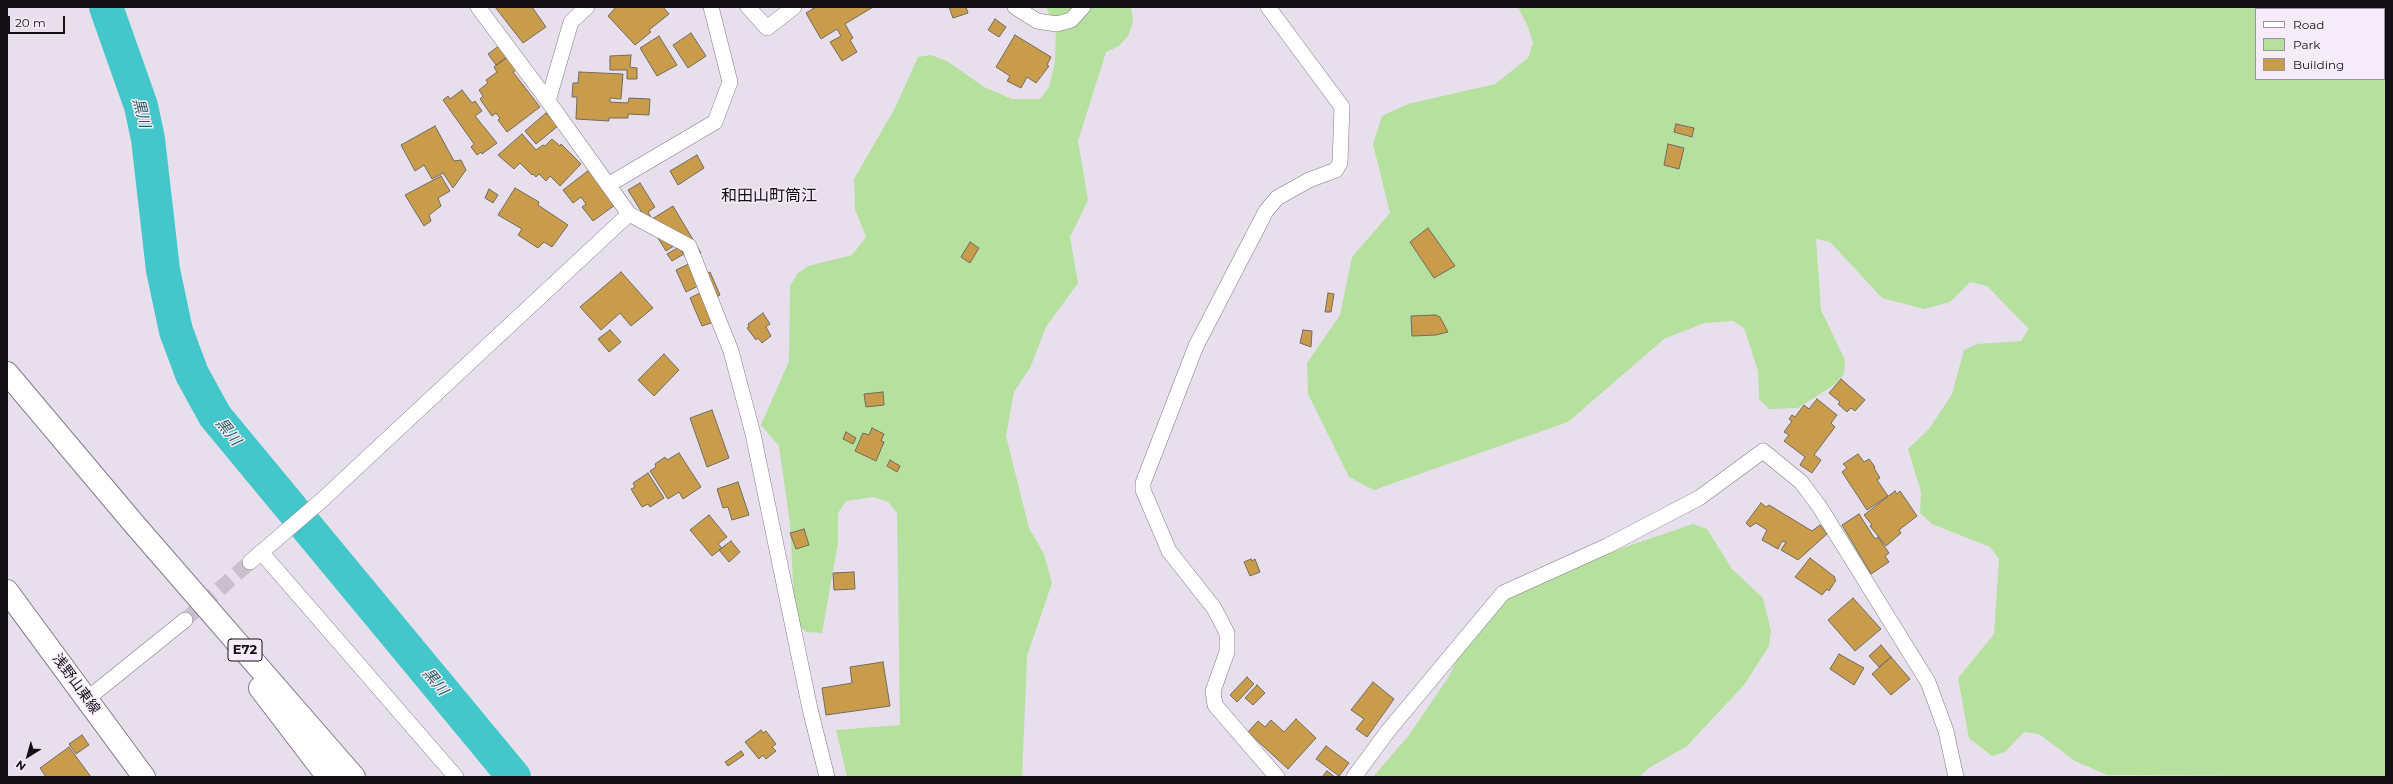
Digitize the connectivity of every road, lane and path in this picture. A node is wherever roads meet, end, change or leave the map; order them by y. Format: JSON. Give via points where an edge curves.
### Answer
{"nodes":[{"id":1,"x":478,"y":7,"type":"edge"},
{"id":2,"x":587,"y":7,"type":"edge"},
{"id":3,"x":711,"y":7,"type":"edge"},
{"id":4,"x":748,"y":7,"type":"edge"},
{"id":5,"x":794,"y":7,"type":"edge"},
{"id":6,"x":1015,"y":7,"type":"edge"},
{"id":7,"x":1083,"y":7,"type":"edge"},
{"id":8,"x":1268,"y":7,"type":"edge"},
{"id":9,"x":548,"y":101,"type":"junction"},
{"id":10,"x":608,"y":186,"type":"junction"},
{"id":11,"x":629,"y":214,"type":"junction"},
{"id":12,"x":7,"y":373,"type":"edge"},
{"id":13,"x":135,"y":526,"type":"junction"},
{"id":14,"x":7,"y":590,"type":"edge"},
{"id":15,"x":184,"y":620,"type":"tunnel mouth"},
{"id":16,"x":87,"y":699,"type":"junction"},
{"id":17,"x":144,"y":777,"type":"edge"},
{"id":18,"x":328,"y":777,"type":"edge"},
{"id":19,"x":354,"y":777,"type":"edge"},
{"id":20,"x":456,"y":777,"type":"edge"},
{"id":21,"x":827,"y":777,"type":"edge"},
{"id":22,"x":1277,"y":777,"type":"edge"},
{"id":23,"x":1354,"y":777,"type":"edge"},
{"id":24,"x":1956,"y":777,"type":"edge"}],
"edges":[{"from":1,"to":9,"type":"street"},
{"from":2,"to":9,"type":"street","via":[[571,22]]},
{"from":3,"to":10,"type":"street","via":[[730,82],[715,122]]},
{"from":4,"to":5,"type":"street","via":[[768,28]]},
{"from":6,"to":7,"type":"street","via":[[1038,21],[1056,24],[1071,20]]},
{"from":8,"to":22,"type":"street","via":[[1342,107],[1340,163],[1336,170],[1309,180],[1277,198],[1266,211],[1196,346],[1142,490],[1168,551],[1214,608],[1227,633],[1227,652],[1213,691],[1215,705]]},
{"from":9,"to":10,"type":"street"},
{"from":10,"to":11,"type":"street"},
{"from":11,"to":20,"type":"street","via":[[322,500],[255,557]]},
{"from":11,"to":21,"type":"street","via":[[688,246],[731,351],[753,434],[810,709]]},
{"from":12,"to":13,"type":"main road","number":"E72"},
{"from":13,"to":18,"type":"main road","number":"E72"},
{"from":13,"to":19,"type":"main road","number":"E72"},
{"from":14,"to":16,"type":"main road","name":"浅野山東線"},
{"from":15,"to":16,"type":"street"},
{"from":16,"to":17,"type":"main road","name":"浅野山東線"},
{"from":23,"to":24,"type":"street","via":[[1388,731],[1504,593],[1607,546],[1699,498],[1763,452],[1801,482],[1819,506],[1928,682],[1946,732]]}]}
